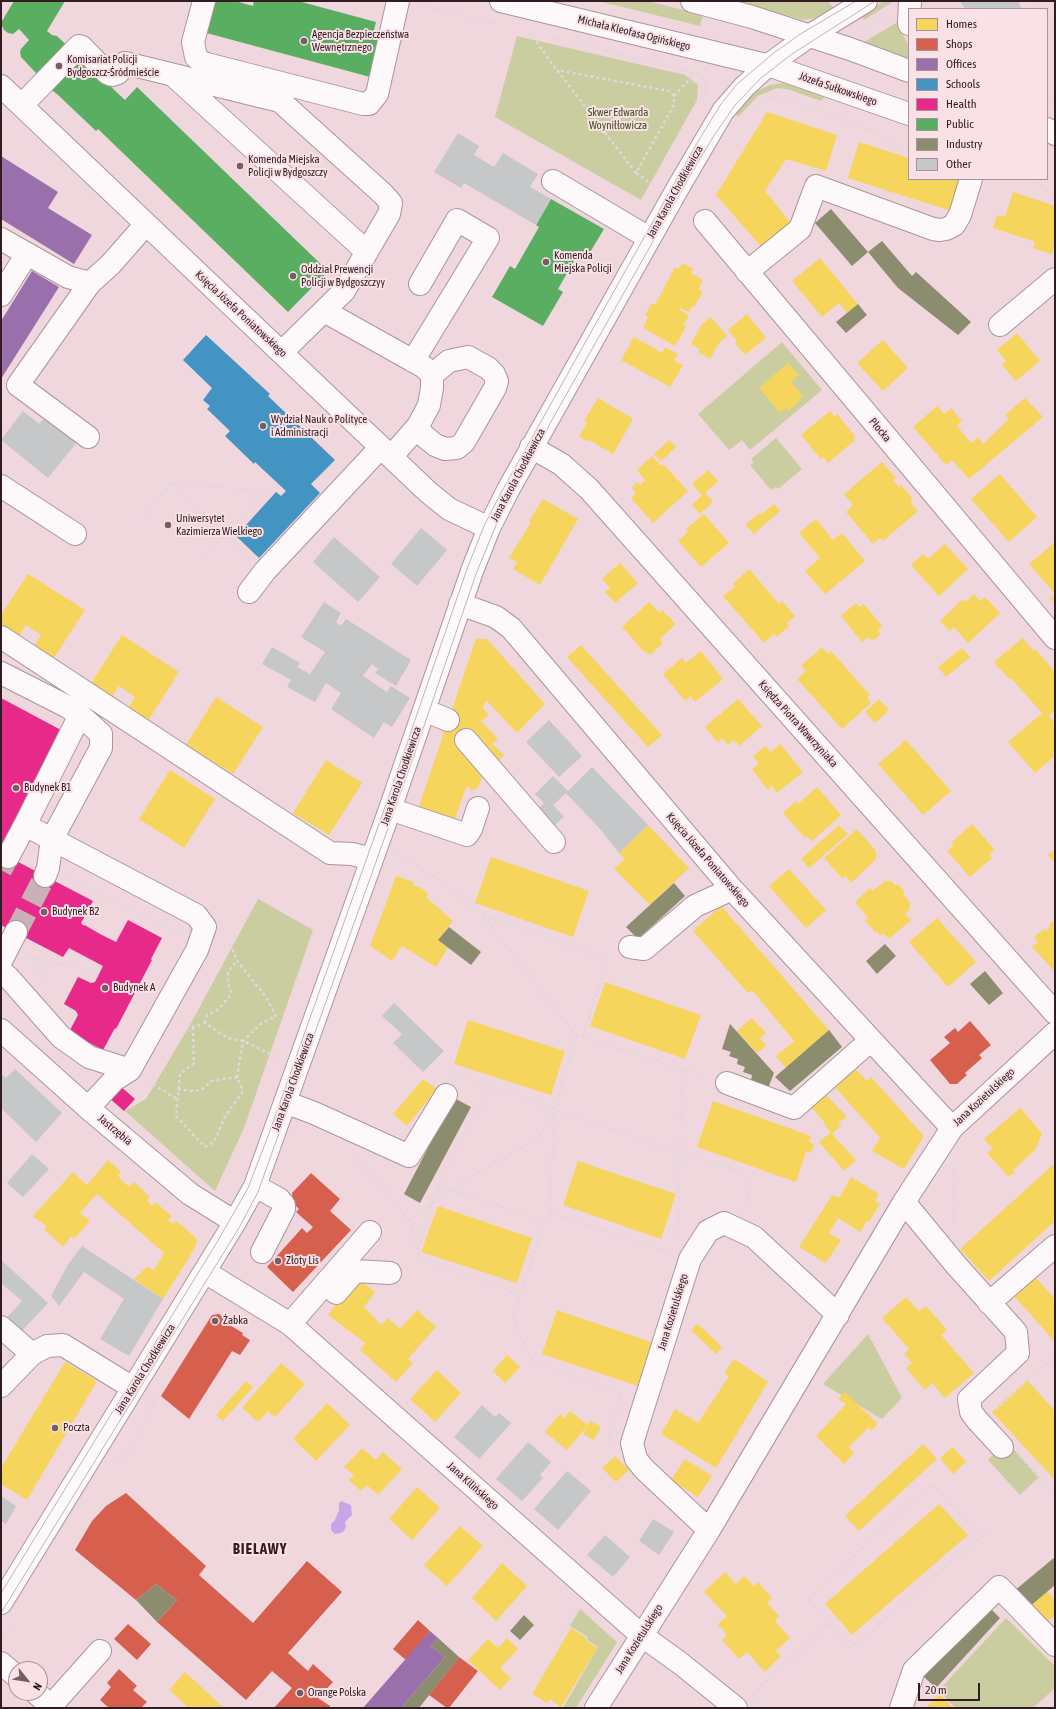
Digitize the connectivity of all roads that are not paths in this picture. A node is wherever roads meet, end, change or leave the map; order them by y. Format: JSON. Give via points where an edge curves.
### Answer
{"nodes":[{"id":1,"x":204,"y":1,"type":"edge"},
{"id":2,"x":501,"y":1,"type":"edge"},
{"id":3,"x":692,"y":1,"type":"edge"},
{"id":4,"x":866,"y":1,"type":"edge"},
{"id":5,"x":910,"y":1,"type":"edge"},
{"id":6,"x":407,"y":3,"type":"edge"},
{"id":7,"x":900,"y":19,"type":"edge"},
{"id":8,"x":809,"y":36,"type":"junction"},
{"id":9,"x":768,"y":66,"type":"junction"},
{"id":10,"x":908,"y":71,"type":"edge"},
{"id":11,"x":173,"y":76,"type":"junction"},
{"id":12,"x":1,"y":86,"type":"edge"},
{"id":13,"x":22,"y":105,"type":"junction"},
{"id":14,"x":908,"y":114,"type":"edge"},
{"id":15,"x":971,"y":180,"type":"edge"},
{"id":16,"x":553,"y":181,"type":"dead end"},
{"id":17,"x":705,"y":221,"type":"dead end"},
{"id":18,"x":146,"y":224,"type":"junction"},
{"id":19,"x":649,"y":238,"type":"junction"},
{"id":20,"x":1,"y":239,"type":"edge"},
{"id":21,"x":367,"y":252,"type":"junction"},
{"id":22,"x":27,"y":254,"type":"junction"},
{"id":23,"x":747,"y":272,"type":"junction"},
{"id":24,"x":1055,"y":279,"type":"edge"},
{"id":25,"x":90,"y":283,"type":"junction"},
{"id":26,"x":420,"y":284,"type":"dead end"},
{"id":27,"x":1,"y":295,"type":"edge"},
{"id":28,"x":324,"y":311,"type":"junction"},
{"id":29,"x":1000,"y":326,"type":"dead end"},
{"id":30,"x":282,"y":352,"type":"junction"},
{"id":31,"x":413,"y":361,"type":"junction"},
{"id":32,"x":432,"y":375,"type":"junction"},
{"id":33,"x":418,"y":426,"type":"junction"},
{"id":34,"x":88,"y":437,"type":"dead end"},
{"id":35,"x":531,"y":447,"type":"junction"},
{"id":36,"x":386,"y":452,"type":"junction"},
{"id":37,"x":1,"y":486,"type":"edge"},
{"id":38,"x":489,"y":528,"type":"junction"},
{"id":39,"x":75,"y":534,"type":"dead end"},
{"id":40,"x":250,"y":592,"type":"dead end"},
{"id":41,"x":460,"y":604,"type":"junction"},
{"id":42,"x":1,"y":637,"type":"edge"},
{"id":43,"x":1055,"y":638,"type":"edge"},
{"id":44,"x":1,"y":673,"type":"edge"},
{"id":45,"x":424,"y":710,"type":"junction"},
{"id":46,"x":80,"y":715,"type":"junction"},
{"id":47,"x":448,"y":720,"type":"dead end"},
{"id":48,"x":466,"y":740,"type":"dead end"},
{"id":49,"x":390,"y":808,"type":"junction"},
{"id":50,"x":478,"y":808,"type":"dead end"},
{"id":51,"x":25,"y":825,"type":"junction"},
{"id":52,"x":52,"y":839,"type":"junction"},
{"id":53,"x":554,"y":842,"type":"dead end"},
{"id":54,"x":8,"y":857,"type":"tunnel mouth"},
{"id":55,"x":372,"y":859,"type":"junction"},
{"id":56,"x":45,"y":876,"type":"tunnel mouth"},
{"id":57,"x":732,"y":889,"type":"junction"},
{"id":58,"x":18,"y":943,"type":"tunnel mouth"},
{"id":59,"x":630,"y":947,"type":"road end"},
{"id":60,"x":1,"y":960,"type":"edge"},
{"id":61,"x":1,"y":971,"type":"edge"},
{"id":62,"x":1055,"y":1013,"type":"edge"},
{"id":63,"x":1,"y":1030,"type":"edge"},
{"id":64,"x":1055,"y":1032,"type":"edge"},
{"id":65,"x":871,"y":1040,"type":"junction"},
{"id":66,"x":130,"y":1070,"type":"junction"},
{"id":67,"x":728,"y":1083,"type":"road end"},
{"id":68,"x":446,"y":1095,"type":"dead end"},
{"id":69,"x":285,"y":1102,"type":"junction"},
{"id":70,"x":88,"y":1108,"type":"junction"},
{"id":71,"x":952,"y":1128,"type":"junction"},
{"id":72,"x":254,"y":1186,"type":"junction"},
{"id":73,"x":904,"y":1202,"type":"junction"},
{"id":74,"x":236,"y":1222,"type":"junction"},
{"id":75,"x":370,"y":1232,"type":"dead end"},
{"id":76,"x":1055,"y":1246,"type":"edge"},
{"id":77,"x":262,"y":1252,"type":"dead end"},
{"id":78,"x":205,"y":1272,"type":"junction"},
{"id":79,"x":390,"y":1273,"type":"dead end"},
{"id":80,"x":989,"y":1303,"type":"junction"},
{"id":81,"x":838,"y":1315,"type":"junction"},
{"id":82,"x":1,"y":1327,"type":"edge"},
{"id":83,"x":296,"y":1329,"type":"junction"},
{"id":84,"x":32,"y":1354,"type":"junction"},
{"id":85,"x":1,"y":1386,"type":"edge"},
{"id":86,"x":133,"y":1388,"type":"junction"},
{"id":87,"x":1002,"y":1446,"type":"dead end"},
{"id":88,"x":709,"y":1530,"type":"junction"},
{"id":89,"x":1,"y":1603,"type":"edge"},
{"id":90,"x":641,"y":1635,"type":"junction"},
{"id":91,"x":1055,"y":1645,"type":"edge"},
{"id":92,"x":100,"y":1650,"type":"dead end"},
{"id":93,"x":47,"y":1702,"type":"edge"},
{"id":94,"x":742,"y":1703,"type":"edge"},
{"id":95,"x":596,"y":1708,"type":"edge"},
{"id":96,"x":901,"y":1708,"type":"edge"}],
"edges":[{"from":1,"to":6,"type":"street","via":[[193,42],[196,57],[203,63],[363,104],[369,104],[377,94]]},
{"from":2,"to":9,"type":"street","name":"Michała Kleofasa Ogińskiego"},
{"from":3,"to":8,"type":"street"},
{"from":4,"to":8,"type":"street","name":"Jana Karola Chodkiewicza"},
{"from":5,"to":7,"type":"street"},
{"from":8,"to":9,"type":"street","name":"Jana Karola Chodkiewicza"},
{"from":8,"to":10,"type":"street"},
{"from":9,"to":14,"type":"street","name":"Józefa Sułkowskiego"},
{"from":9,"to":19,"type":"street","name":"Jana Karola Chodkiewicza","via":[[744,87],[723,111]]},
{"from":11,"to":13,"type":"street","via":[[125,63],[118,73],[112,75],[79,46]]},
{"from":11,"to":21,"type":"street"},
{"from":11,"to":21,"type":"street","via":[[280,101],[378,189],[391,203],[389,214]]},
{"from":12,"to":13,"type":"street","name":"Księcia Józefa Poniatowskiego"},
{"from":13,"to":18,"type":"street","name":"Księcia Józefa Poniatowskiego"},
{"from":15,"to":23,"type":"street","via":[[960,215],[954,225],[940,230],[816,186],[800,229]]},
{"from":16,"to":19,"type":"street"},
{"from":17,"to":23,"type":"street","name":"Płocka"},
{"from":18,"to":25,"type":"street","via":[[111,264]]},
{"from":18,"to":30,"type":"street","name":"Księcia Józefa Poniatowskiego"},
{"from":19,"to":35,"type":"street","name":"Jana Karola Chodkiewicza"},
{"from":20,"to":22,"type":"street"},
{"from":21,"to":28,"type":"street","via":[[344,291]]},
{"from":22,"to":25,"type":"street","via":[[68,277]]},
{"from":22,"to":27,"type":"street"},
{"from":23,"to":43,"type":"street","name":"Płocka"},
{"from":24,"to":29,"type":"street"},
{"from":25,"to":34,"type":"street","via":[[18,385]]},
{"from":26,"to":31,"type":"street","via":[[457,220],[488,238]]},
{"from":28,"to":30,"type":"street"},
{"from":28,"to":31,"type":"street"},
{"from":30,"to":36,"type":"street","name":"Księcia Józefa Poniatowskiego"},
{"from":31,"to":32,"type":"street"},
{"from":32,"to":33,"type":"street","via":[[429,405]]},
{"from":32,"to":33,"type":"street","via":[[449,361],[468,357],[488,368],[497,381],[464,442],[457,448],[445,449],[435,445],[423,435]]},
{"from":33,"to":36,"type":"street"},
{"from":35,"to":38,"type":"street","name":"Jana Karola Chodkiewicza"},
{"from":35,"to":62,"type":"street","name":"Księdza Piotra Wawrzyniaka","via":[[561,464],[588,489]]},
{"from":36,"to":38,"type":"street","name":"Księcia Józefa Poniatowskiego","via":[[438,501],[462,516]]},
{"from":36,"to":40,"type":"street","via":[[265,571]]},
{"from":37,"to":39,"type":"street"},
{"from":38,"to":41,"type":"street","name":"Jana Karola Chodkiewicza"},
{"from":41,"to":45,"type":"street","name":"Jana Karola Chodkiewicza"},
{"from":41,"to":57,"type":"street","name":"Księcia Józefa Poniatowskiego","via":[[496,617],[511,628]]},
{"from":42,"to":55,"type":"street","via":[[330,854],[352,854]]},
{"from":44,"to":46,"type":"street"},
{"from":45,"to":47,"type":"street"},
{"from":45,"to":49,"type":"street","name":"Jana Karola Chodkiewicza"},
{"from":46,"to":51,"type":"street"},
{"from":46,"to":52,"type":"street","via":[[101,734],[101,748]]},
{"from":48,"to":53,"type":"street"},
{"from":49,"to":50,"type":"street","via":[[467,835]]},
{"from":49,"to":55,"type":"street","name":"Jana Karola Chodkiewicza"},
{"from":51,"to":52,"type":"street"},
{"from":51,"to":54,"type":"street"},
{"from":52,"to":56,"type":"street"},
{"from":52,"to":66,"type":"street","via":[[196,915],[205,927],[197,950]]},
{"from":55,"to":69,"type":"street","name":"Jana Karola Chodkiewicza"},
{"from":57,"to":59,"type":"street","via":[[695,906],[644,949]]},
{"from":57,"to":65,"type":"street","name":"Księcia Józefa Poniatowskiego"},
{"from":58,"to":60,"type":"street"},
{"from":61,"to":66,"type":"street","via":[[61,1037],[89,1057]]},
{"from":63,"to":70,"type":"street","name":"Jastrzębia"},
{"from":64,"to":71,"type":"street","name":"Jana Kozietulskiego"},
{"from":65,"to":67,"type":"street","via":[[794,1108]]},
{"from":65,"to":71,"type":"street","name":"Księcia Józefa Poniatowskiego"},
{"from":66,"to":70,"type":"street","via":[[114,1080]]},
{"from":68,"to":69,"type":"street","via":[[409,1156]]},
{"from":69,"to":72,"type":"street","name":"Jana Karola Chodkiewicza"},
{"from":70,"to":74,"type":"street","name":"Jastrzębia","via":[[190,1194]]},
{"from":71,"to":73,"type":"street","name":"Jana Kozietulskiego"},
{"from":72,"to":74,"type":"street","name":"Jana Karola Chodkiewicza"},
{"from":72,"to":77,"type":"street","via":[[280,1199],[284,1205]]},
{"from":73,"to":80,"type":"street"},
{"from":73,"to":81,"type":"street","name":"Jana Kozietulskiego"},
{"from":74,"to":78,"type":"street","name":"Jana Karola Chodkiewicza"},
{"from":75,"to":83,"type":"street"},
{"from":76,"to":80,"type":"street"},
{"from":78,"to":83,"type":"street","name":"Jana Kilińskiego"},
{"from":78,"to":86,"type":"street","name":"Jana Karola Chodkiewicza"},
{"from":79,"to":83,"type":"street","via":[[355,1271]]},
{"from":80,"to":87,"type":"street","via":[[1016,1332],[1018,1353],[969,1399],[971,1412]]},
{"from":81,"to":88,"type":"street","name":"Jana Kozietulskiego"},
{"from":81,"to":88,"type":"street","name":"Jana Kozietulskiego","via":[[754,1237],[724,1223],[708,1231],[685,1257],[632,1443],[636,1459],[644,1469]]},
{"from":82,"to":84,"type":"street"},
{"from":83,"to":90,"type":"street","name":"Jana Kilińskiego"},
{"from":84,"to":85,"type":"street"},
{"from":84,"to":86,"type":"street","via":[[47,1346],[63,1346]]},
{"from":86,"to":89,"type":"street","name":"Jana Karola Chodkiewicza"},
{"from":88,"to":90,"type":"street","name":"Jana Kozietulskiego"},
{"from":90,"to":94,"type":"street","name":"Jana Kilińskiego"},
{"from":90,"to":95,"type":"street","name":"Jana Kozietulskiego"},
{"from":91,"to":96,"type":"street","via":[[999,1587],[914,1670]]},
{"from":92,"to":93,"type":"street"}]}
